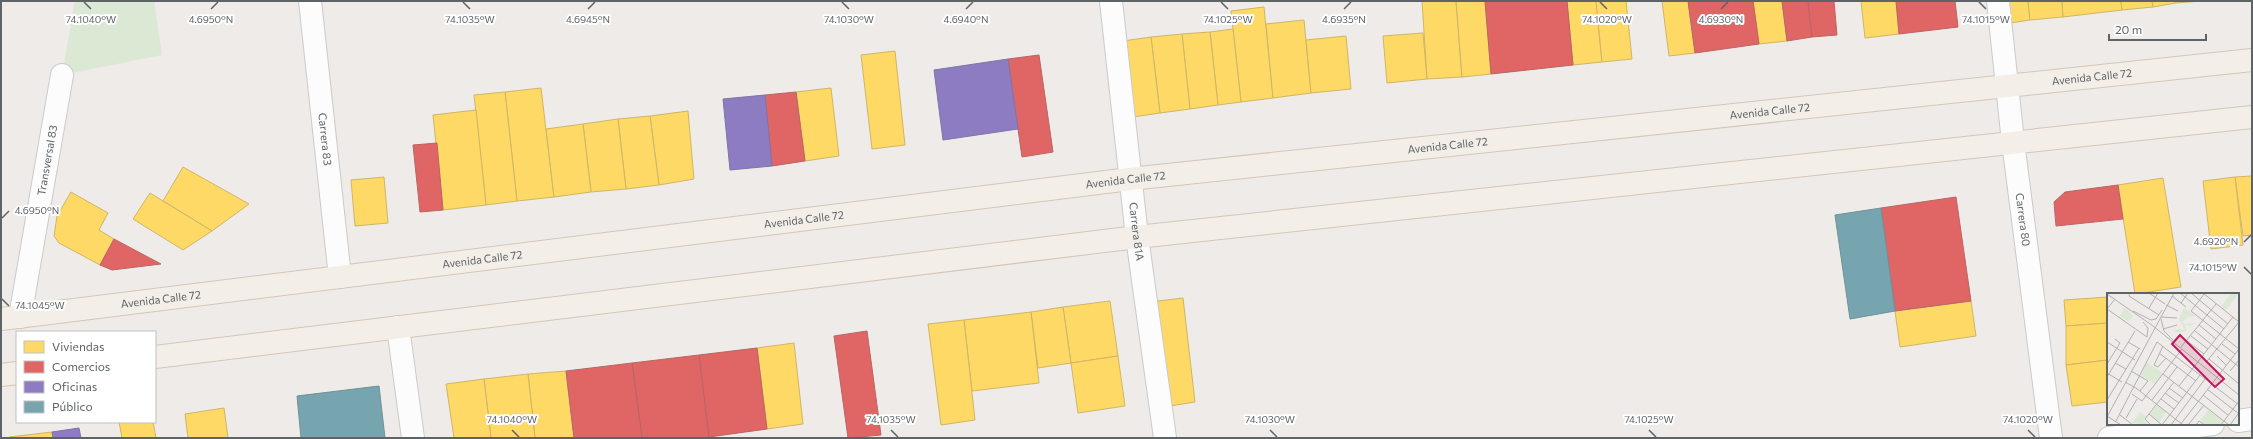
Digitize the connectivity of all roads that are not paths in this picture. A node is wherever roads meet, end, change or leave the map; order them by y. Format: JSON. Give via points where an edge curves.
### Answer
{"nodes":[{"id":1,"x":310,"y":1,"type":"edge"},
{"id":2,"x":1111,"y":1,"type":"edge"},
{"id":3,"x":1998,"y":1,"type":"edge"},
{"id":4,"x":2252,"y":60,"type":"edge"},
{"id":5,"x":62,"y":74,"type":"dead end"},
{"id":6,"x":2007,"y":86,"type":"junction"},
{"id":7,"x":2252,"y":117,"type":"edge"},
{"id":8,"x":2013,"y":142,"type":"junction"},
{"id":9,"x":1130,"y":179,"type":"junction"},
{"id":10,"x":1137,"y":237,"type":"junction"},
{"id":11,"x":340,"y":277,"type":"junction"},
{"id":12,"x":10,"y":318,"type":"edge"},
{"id":13,"x":398,"y":327,"type":"junction"},
{"id":14,"x":156,"y":357,"type":"edge"},
{"id":15,"x":16,"y":374,"type":"edge"},
{"id":16,"x":1,"y":375,"type":"edge"},
{"id":17,"x":2252,"y":419,"type":"edge"},
{"id":18,"x":2239,"y":421,"type":"edge"},
{"id":19,"x":2206,"y":425,"type":"edge"},
{"id":20,"x":413,"y":438,"type":"edge"},
{"id":21,"x":1165,"y":438,"type":"edge"},
{"id":22,"x":2051,"y":438,"type":"edge"},
{"id":23,"x":2109,"y":438,"type":"edge"}],
"edges":[{"from":1,"to":11,"type":"street","name":"Carrera 83"},
{"from":2,"to":9,"type":"street","name":"Carrera 81A"},
{"from":3,"to":6,"type":"street","name":"Carrera 80"},
{"from":4,"to":6,"type":"main road","name":"Avenida Calle 72"},
{"from":5,"to":12,"type":"street","name":"Transversal 83"},
{"from":6,"to":8,"type":"street","name":"Carrera 80"},
{"from":6,"to":9,"type":"main road","name":"Avenida Calle 72"},
{"from":7,"to":8,"type":"main road"},
{"from":8,"to":10,"type":"main road"},
{"from":8,"to":22,"type":"street","name":"Carrera 80"},
{"from":9,"to":10,"type":"street","name":"Carrera 81A"},
{"from":9,"to":11,"type":"main road","name":"Avenida Calle 72"},
{"from":10,"to":13,"type":"main road"},
{"from":10,"to":21,"type":"street","name":"Carrera 81A"},
{"from":11,"to":12,"type":"main road","name":"Avenida Calle 72"},
{"from":13,"to":14,"type":"main road"},
{"from":13,"to":20,"type":"street"},
{"from":15,"to":16,"type":"main road"},
{"from":17,"to":18,"type":"street"},
{"from":19,"to":23,"type":"street"}]}
